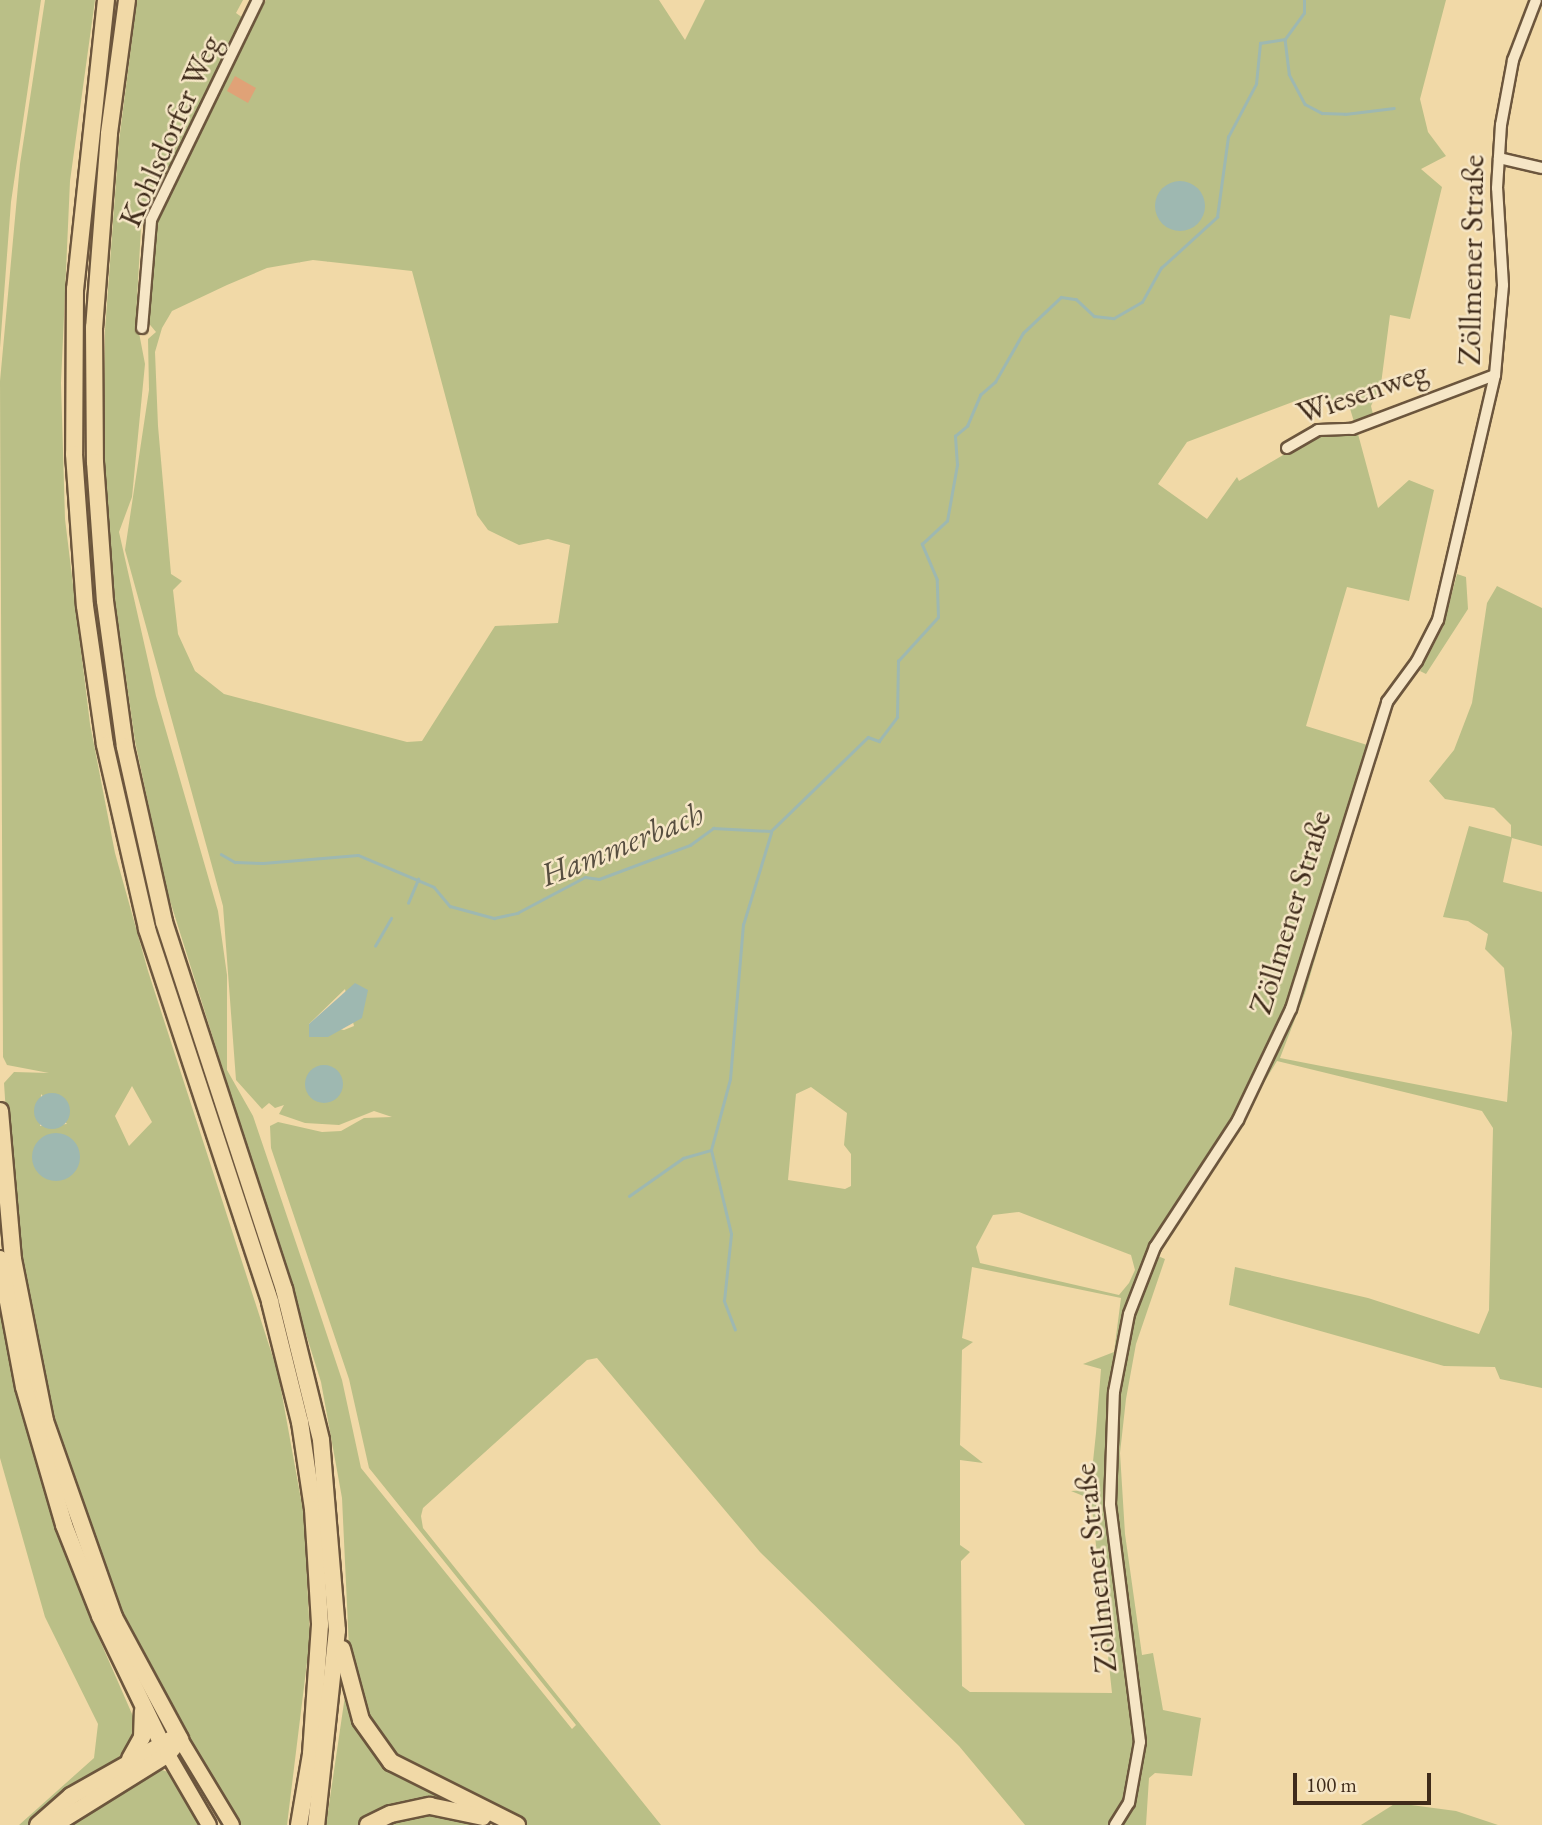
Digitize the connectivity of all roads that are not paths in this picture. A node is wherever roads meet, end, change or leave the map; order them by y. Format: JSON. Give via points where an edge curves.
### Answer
{"nodes":[{"id":1,"x":106,"y":0,"type":"edge"},
{"id":2,"x":127,"y":0,"type":"edge"},
{"id":3,"x":258,"y":0,"type":"edge"},
{"id":4,"x":1536,"y":0,"type":"edge"},
{"id":5,"x":1499,"y":158,"type":"junction"},
{"id":6,"x":1542,"y":168,"type":"edge"},
{"id":7,"x":142,"y":328,"type":"dead end"},
{"id":8,"x":1495,"y":375,"type":"junction"},
{"id":9,"x":1287,"y":448,"type":"dead end"},
{"id":10,"x":0,"y":1111,"type":"edge"},
{"id":11,"x":0,"y":1259,"type":"edge"},
{"id":12,"x":337,"y":1630,"type":"junction"},
{"id":13,"x":142,"y":1706,"type":"junction"},
{"id":14,"x":180,"y":1739,"type":"junction"},
{"id":15,"x":164,"y":1748,"type":"junction"},
{"id":16,"x":129,"y":1761,"type":"junction"},
{"id":17,"x":38,"y":1825,"type":"edge"},
{"id":18,"x":54,"y":1825,"type":"edge"},
{"id":19,"x":209,"y":1825,"type":"edge"},
{"id":20,"x":232,"y":1825,"type":"edge"},
{"id":21,"x":299,"y":1825,"type":"edge"},
{"id":22,"x":316,"y":1825,"type":"edge"},
{"id":23,"x":368,"y":1825,"type":"edge"},
{"id":24,"x":498,"y":1825,"type":"edge"},
{"id":25,"x":517,"y":1825,"type":"edge"},
{"id":26,"x":1115,"y":1825,"type":"edge"}],
"edges":[{"from":1,"to":21,"type":"highway","via":[[75,289],[74,454],[85,606],[105,745],[144,917],[270,1302],[300,1422],[313,1509],[320,1625],[312,1754]]},
{"from":2,"to":12,"type":"highway","via":[[108,148],[94,327],[97,505],[112,663],[164,922],[310,1386],[331,1511]]},
{"from":3,"to":7,"type":"street","name":"Kohlsdorfer Weg","via":[[151,220]]},
{"from":4,"to":5,"type":"street","name":"Zöllmener Straße","via":[[1512,67]]},
{"from":5,"to":6,"type":"street"},
{"from":5,"to":8,"type":"street","name":"Zöllmener Straße","via":[[1503,285]]},
{"from":8,"to":9,"type":"street","name":"Wiesenweg","via":[[1352,429],[1318,430]]},
{"from":8,"to":26,"type":"street","name":"Zöllmener Straße","via":[[1438,620],[1383,713],[1291,1009],[1238,1120],[1160,1238],[1129,1314],[1114,1392],[1110,1504],[1140,1742],[1129,1803]]},
{"from":10,"to":14,"type":"highway","via":[[15,1269],[49,1433],[114,1617]]},
{"from":11,"to":13,"type":"highway","via":[[49,1479],[81,1570]]},
{"from":12,"to":22,"type":"highway"},
{"from":12,"to":25,"type":"highway","via":[[355,1706],[381,1751],[417,1779]]},
{"from":13,"to":15,"type":"highway"},
{"from":13,"to":16,"type":"highway","via":[[142,1737]]},
{"from":14,"to":15,"type":"highway"},
{"from":14,"to":20,"type":"main road"},
{"from":15,"to":16,"type":"highway"},
{"from":15,"to":18,"type":"highway"},
{"from":15,"to":19,"type":"main road"},
{"from":16,"to":17,"type":"highway","via":[[71,1796]]},
{"from":23,"to":24,"type":"highway","via":[[391,1814],[430,1806],[460,1809]]}]}
